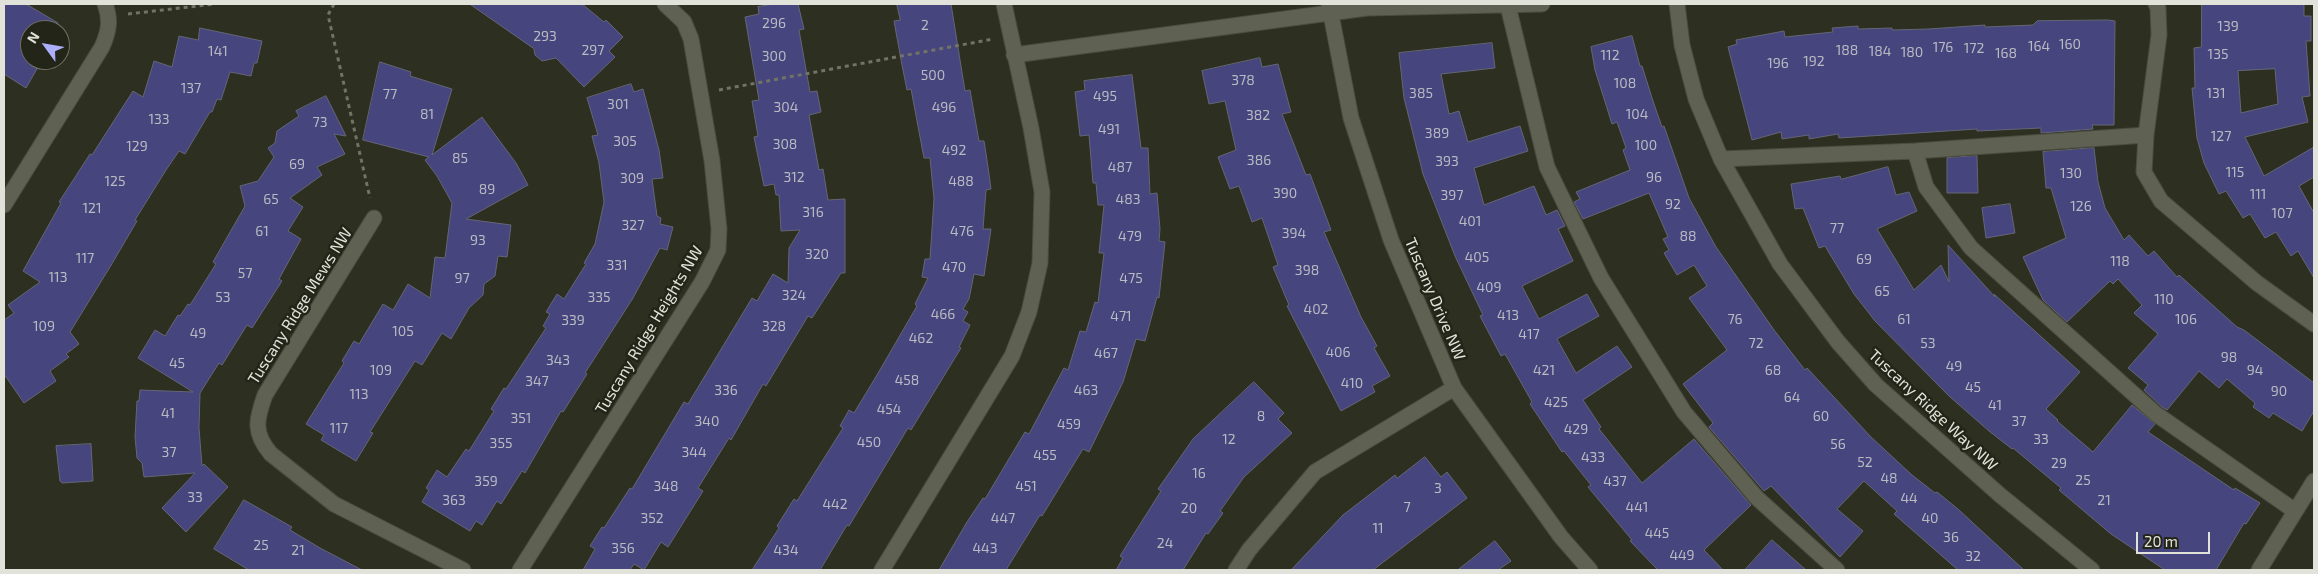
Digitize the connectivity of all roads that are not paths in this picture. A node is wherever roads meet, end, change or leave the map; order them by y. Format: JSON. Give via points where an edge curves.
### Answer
{"nodes":[{"id":1,"x":665,"y":4,"type":"edge"},
{"id":2,"x":1004,"y":4,"type":"edge"},
{"id":3,"x":1542,"y":4,"type":"edge"},
{"id":4,"x":1677,"y":4,"type":"edge"},
{"id":5,"x":2156,"y":4,"type":"edge"},
{"id":6,"x":1508,"y":6,"type":"junction"},
{"id":7,"x":1330,"y":8,"type":"edge"},
{"id":8,"x":107,"y":10,"type":"edge"},
{"id":9,"x":1014,"y":55,"type":"junction"},
{"id":10,"x":2146,"y":135,"type":"junction"},
{"id":11,"x":1915,"y":151,"type":"junction"},
{"id":12,"x":1720,"y":160,"type":"junction"},
{"id":13,"x":4,"y":205,"type":"edge"},
{"id":14,"x":374,"y":218,"type":"road end"},
{"id":15,"x":2314,"y":324,"type":"edge"},
{"id":16,"x":1454,"y":388,"type":"junction"},
{"id":17,"x":2314,"y":481,"type":"edge"},
{"id":18,"x":2296,"y":512,"type":"junction"},
{"id":19,"x":463,"y":570,"type":"edge"},
{"id":20,"x":520,"y":570,"type":"edge"},
{"id":21,"x":882,"y":570,"type":"edge"},
{"id":22,"x":1236,"y":570,"type":"edge"},
{"id":23,"x":1590,"y":570,"type":"edge"},
{"id":24,"x":1837,"y":570,"type":"edge"},
{"id":25,"x":2092,"y":570,"type":"edge"},
{"id":26,"x":2259,"y":570,"type":"edge"}],
"edges":[{"from":1,"to":20,"type":"street","name":"Tuscany Ridge Heights NW","via":[[684,22],[692,39],[716,193],[718,250],[702,282]]},
{"from":2,"to":9,"type":"street"},
{"from":3,"to":6,"type":"street"},
{"from":4,"to":12,"type":"street","name":"Tuscany Ridge Way NW","via":[[1682,45],[1696,99]]},
{"from":5,"to":10,"type":"street","via":[[2159,35]]},
{"from":6,"to":7,"type":"street"},
{"from":6,"to":24,"type":"street","via":[[1547,167],[1601,278],[1684,412],[1757,498]]},
{"from":7,"to":9,"type":"street"},
{"from":7,"to":16,"type":"street","name":"Tuscany Drive NW","via":[[1351,118],[1392,240]]},
{"from":8,"to":13,"type":"street","via":[[109,31],[102,47]]},
{"from":9,"to":21,"type":"street","via":[[1042,192],[1040,262],[1029,312],[1012,356]]},
{"from":10,"to":11,"type":"street"},
{"from":10,"to":15,"type":"street","via":[[2144,172],[2161,201],[2257,284]]},
{"from":11,"to":12,"type":"street"},
{"from":11,"to":18,"type":"street","via":[[1926,187],[1971,248],[2156,414]]},
{"from":12,"to":25,"type":"street","name":"Tuscany Ridge Way NW","via":[[1780,264],[1838,342],[1876,385],[2000,495]]},
{"from":14,"to":19,"type":"street","name":"Tuscany Ridge Mews NW","via":[[265,395],[257,429],[271,454],[334,504]]},
{"from":16,"to":22,"type":"street","via":[[1315,472],[1248,550]]},
{"from":16,"to":23,"type":"street","name":"Tuscany Drive NW","via":[[1562,537]]},
{"from":17,"to":18,"type":"street"},
{"from":18,"to":26,"type":"street"}]}
